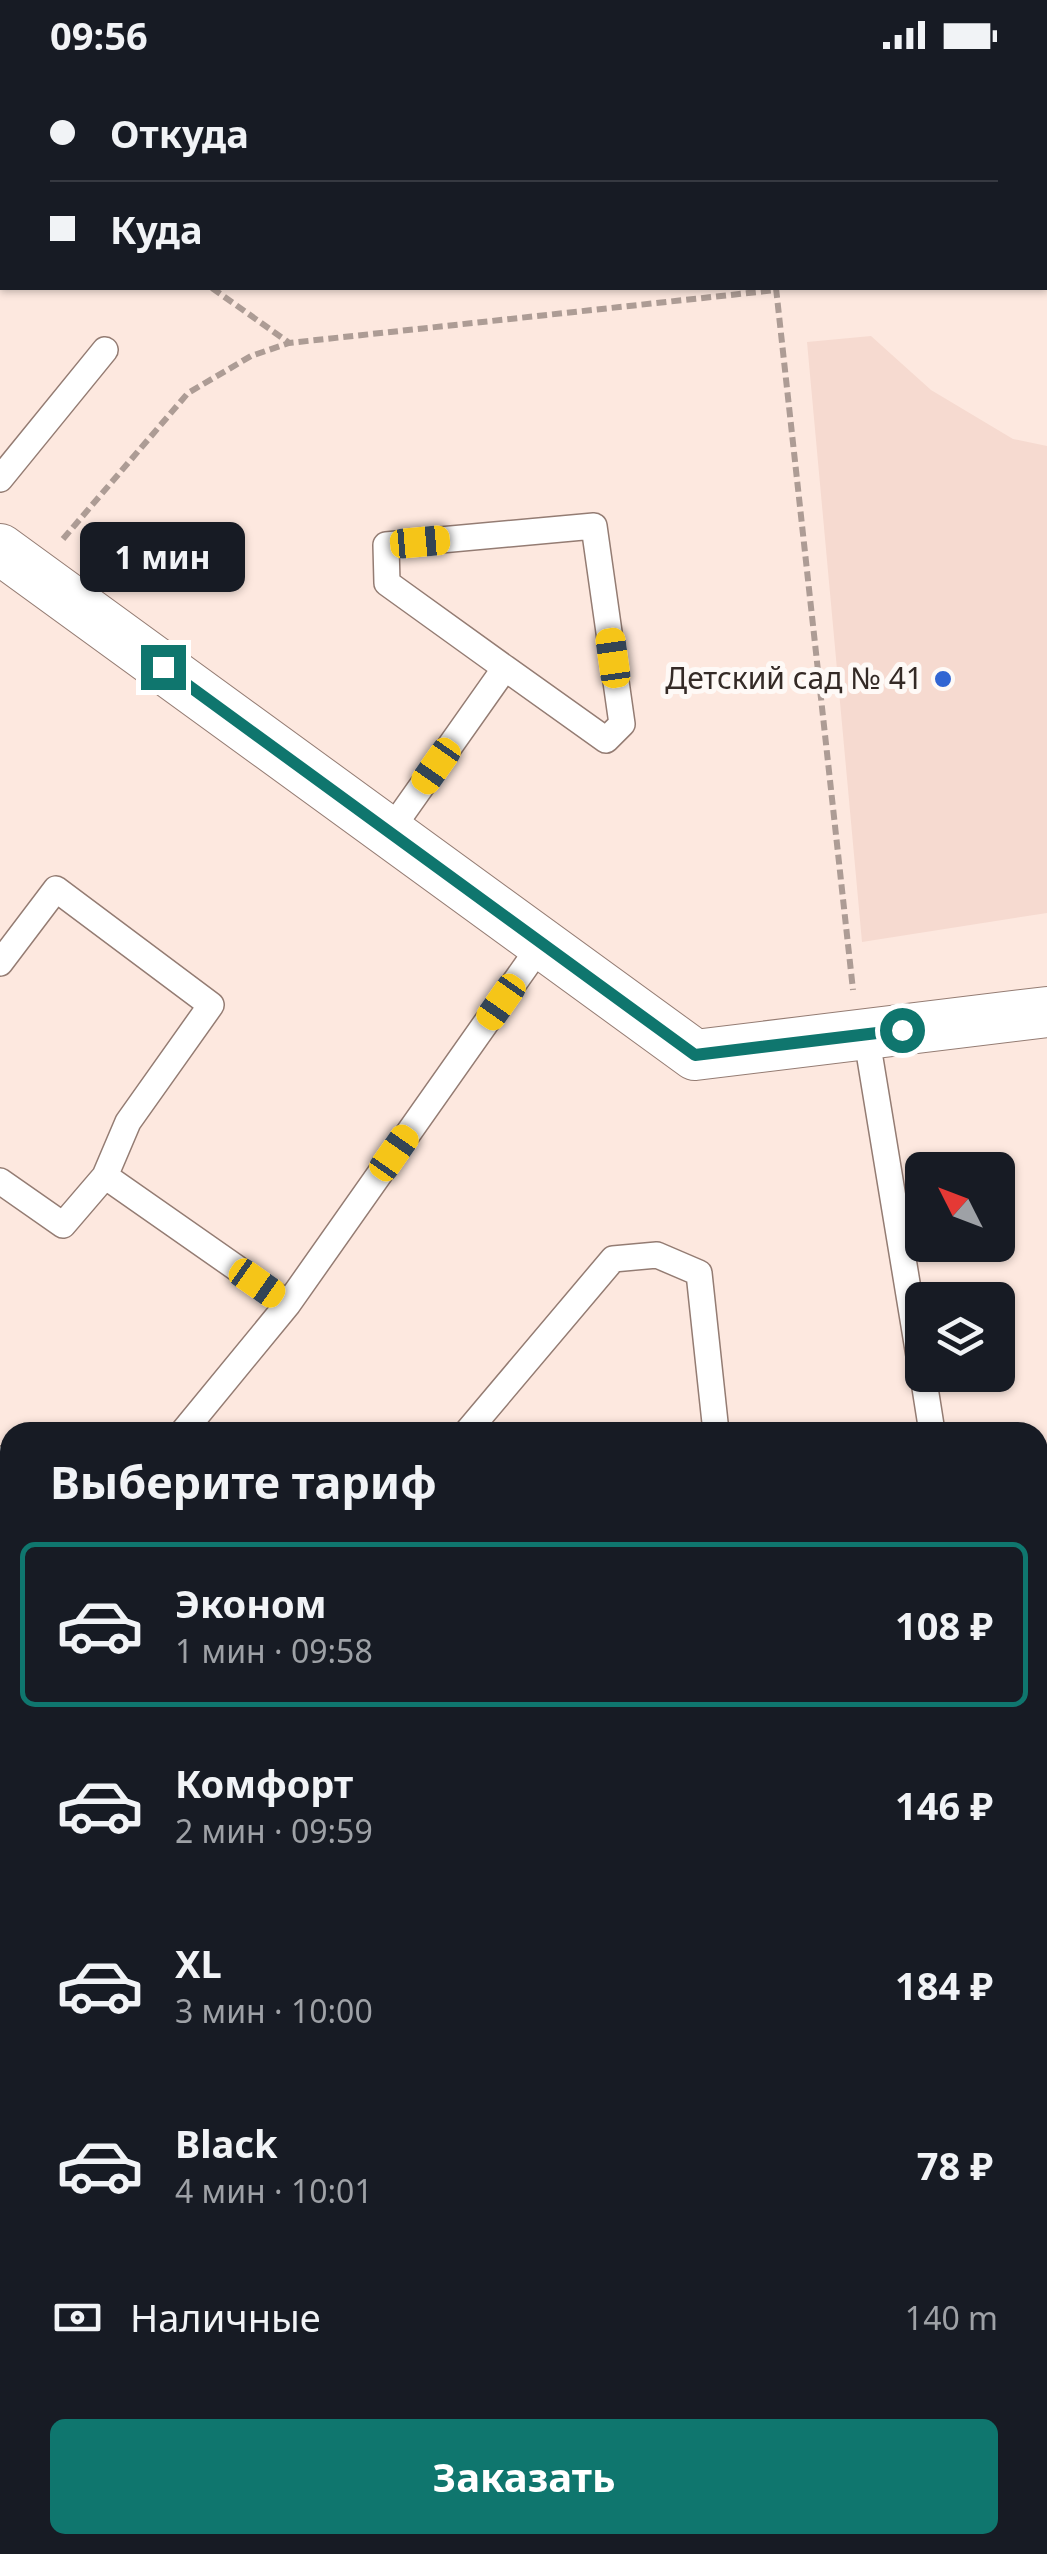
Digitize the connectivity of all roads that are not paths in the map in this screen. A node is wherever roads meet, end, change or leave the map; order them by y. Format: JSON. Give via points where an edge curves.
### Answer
{"nodes":[{"id":1,"x":105,"y":350,"type":"dead end"},
{"id":2,"x":0,"y":479,"type":"edge"},
{"id":3,"x":17,"y":562,"type":"edge"},
{"id":4,"x":505,"y":668,"type":"junction"},
{"id":5,"x":390,"y":831,"type":"junction"},
{"id":6,"x":544,"y":942,"type":"junction"},
{"id":7,"x":0,"y":963,"type":"edge"},
{"id":8,"x":1047,"y":1012,"type":"edge"},
{"id":9,"x":866,"y":1034,"type":"junction"},
{"id":10,"x":105,"y":1176,"type":"junction"},
{"id":11,"x":0,"y":1181,"type":"edge"},
{"id":12,"x":908,"y":1282,"type":"edge"},
{"id":13,"x":288,"y":1304,"type":"junction"},
{"id":14,"x":926,"y":1392,"type":"edge"},
{"id":15,"x":191,"y":1422,"type":"edge"},
{"id":16,"x":475,"y":1422,"type":"edge"},
{"id":17,"x":715,"y":1422,"type":"edge"},
{"id":18,"x":930,"y":1422,"type":"edge"}],
"edges":[{"from":1,"to":2,"type":"lane"},
{"from":3,"to":5,"type":"street"},
{"from":4,"to":4,"type":"lane","via":[[387,583],[386,545],[594,526],[622,724],[606,740]]},
{"from":4,"to":5,"type":"lane"},
{"from":5,"to":6,"type":"street"},
{"from":6,"to":9,"type":"street","via":[[695,1055]]},
{"from":6,"to":13,"type":"lane"},
{"from":7,"to":10,"type":"lane","via":[[56,889],[212,1005],[128,1122]]},
{"from":8,"to":9,"type":"street"},
{"from":9,"to":12,"type":"lane"},
{"from":10,"to":11,"type":"lane","via":[[64,1225]]},
{"from":10,"to":13,"type":"lane"},
{"from":13,"to":15,"type":"lane"},
{"from":14,"to":18,"type":"lane"},
{"from":16,"to":17,"type":"lane","via":[[613,1260],[658,1255],[699,1273]]}]}
